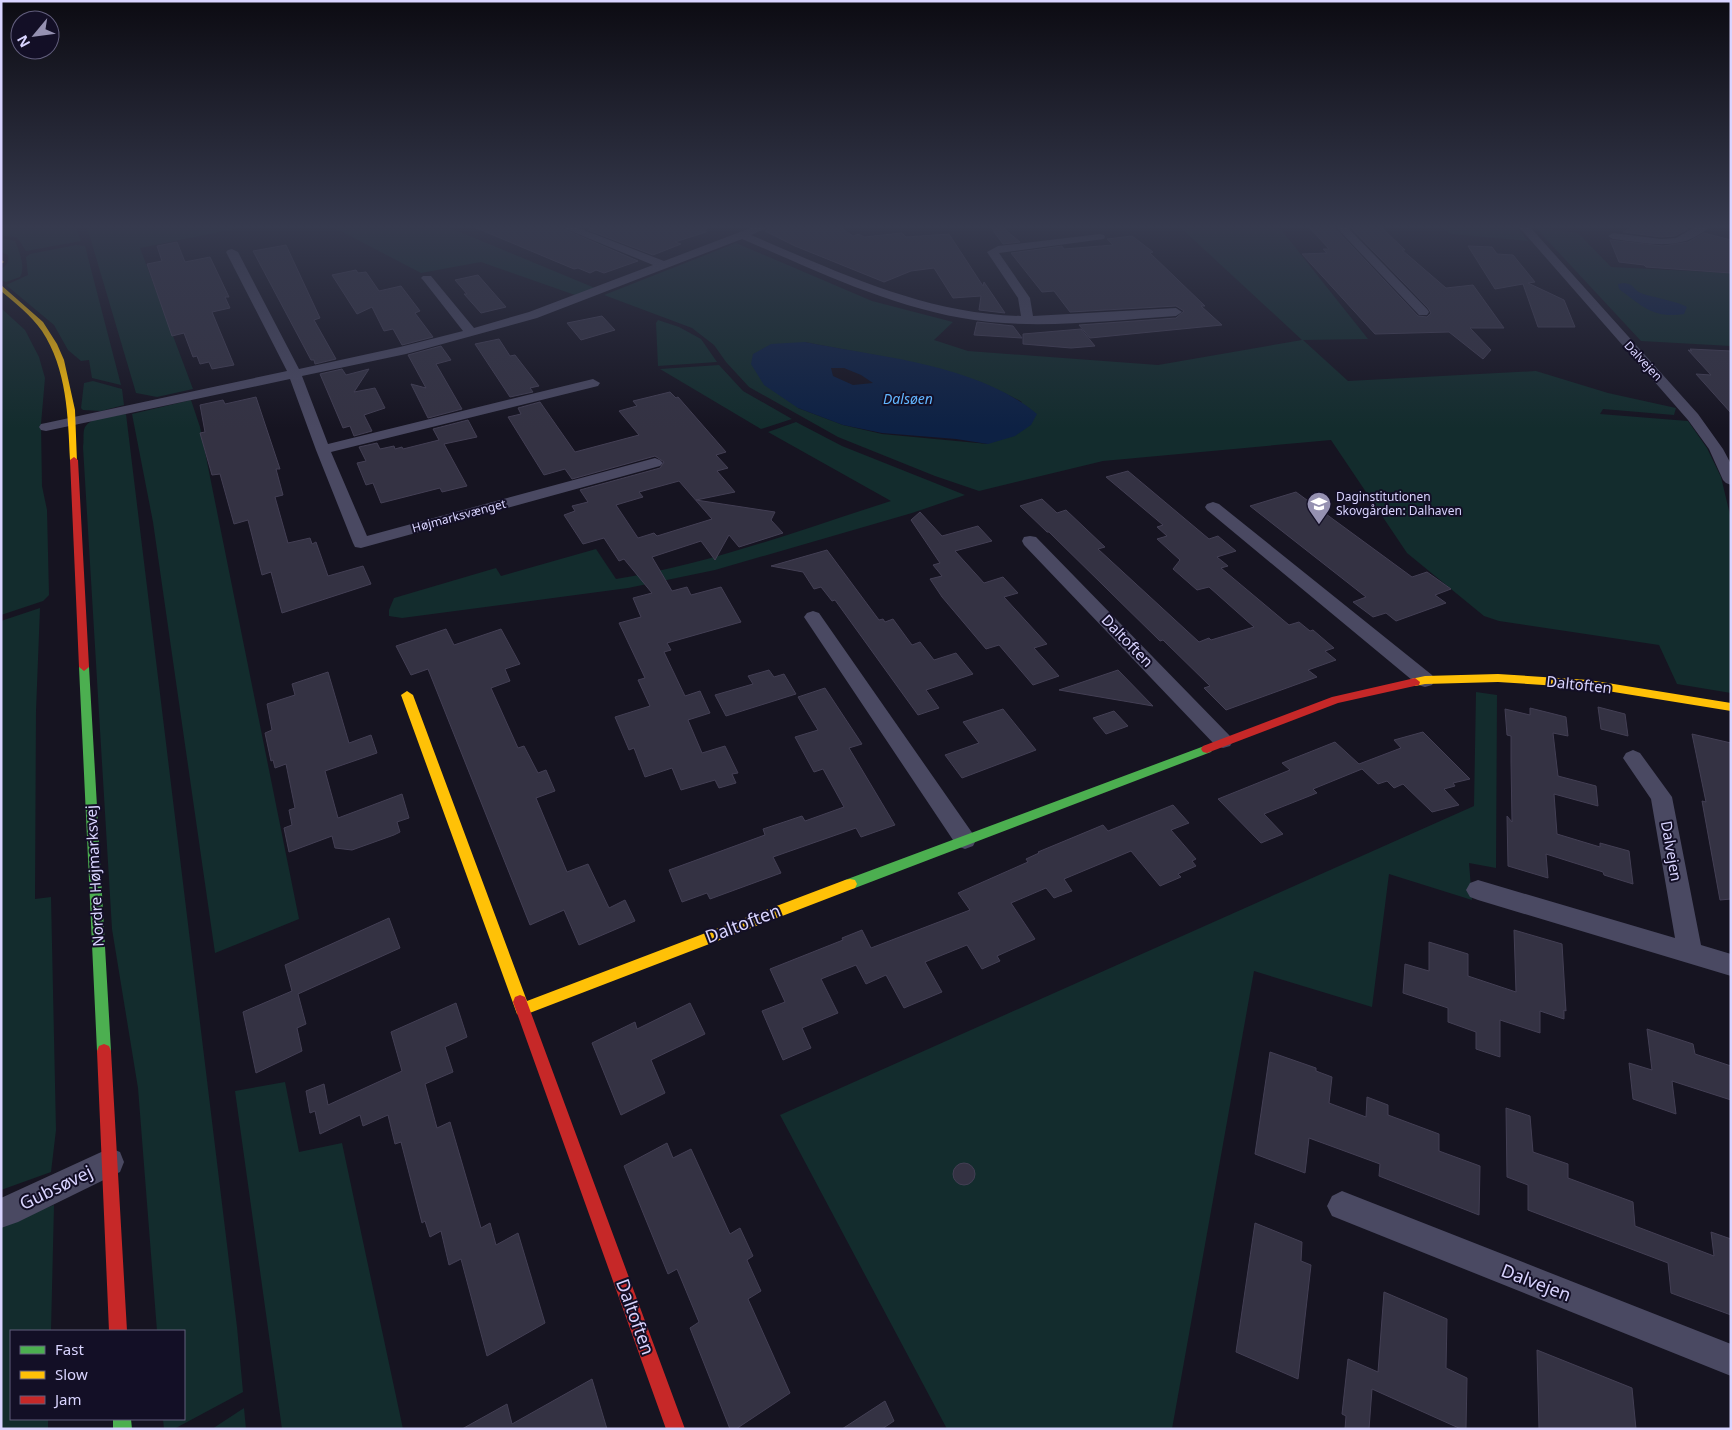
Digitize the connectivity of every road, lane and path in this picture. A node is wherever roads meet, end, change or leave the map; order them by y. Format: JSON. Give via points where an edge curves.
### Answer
{"nodes":[{"id":1,"x":8,"y":294,"type":"edge"},
{"id":2,"x":254,"y":294,"type":"edge"},
{"id":3,"x":440,"y":294,"type":"edge"},
{"id":4,"x":587,"y":294,"type":"edge"},
{"id":5,"x":884,"y":294,"type":"edge"},
{"id":6,"x":1021,"y":294,"type":"edge"},
{"id":7,"x":1405,"y":294,"type":"edge"},
{"id":8,"x":1584,"y":294,"type":"edge"},
{"id":9,"x":1,"y":297,"type":"edge"},
{"id":10,"x":18,"y":303,"type":"junction"},
{"id":11,"x":1176,"y":312,"type":"dead end"},
{"id":12,"x":1423,"y":312,"type":"dead end"},
{"id":13,"x":1028,"y":320,"type":"junction"},
{"id":14,"x":471,"y":333,"type":"junction"},
{"id":15,"x":295,"y":374,"type":"junction"},
{"id":16,"x":593,"y":384,"type":"dead end"},
{"id":17,"x":72,"y":421,"type":"junction"},
{"id":18,"x":46,"y":426,"type":"dead end"},
{"id":19,"x":323,"y":450,"type":"junction"},
{"id":20,"x":655,"y":463,"type":"dead end"},
{"id":21,"x":1731,"y":480,"type":"edge"},
{"id":22,"x":1213,"y":507,"type":"dead end"},
{"id":23,"x":1030,"y":541,"type":"dead end"},
{"id":24,"x":813,"y":617,"type":"dead end"},
{"id":25,"x":1425,"y":680,"type":"junction"},
{"id":26,"x":407,"y":695,"type":"dead end"},
{"id":27,"x":1731,"y":707,"type":"edge"},
{"id":28,"x":1223,"y":741,"type":"junction"},
{"id":29,"x":1633,"y":758,"type":"dead end"},
{"id":30,"x":965,"y":840,"type":"junction"},
{"id":31,"x":1478,"y":890,"type":"dead end"},
{"id":32,"x":1690,"y":952,"type":"junction"},
{"id":33,"x":1731,"y":965,"type":"edge"},
{"id":34,"x":522,"y":1009,"type":"junction"},
{"id":35,"x":110,"y":1162,"type":"junction"},
{"id":36,"x":1342,"y":1206,"type":"dead end"},
{"id":37,"x":1,"y":1213,"type":"edge"},
{"id":38,"x":118,"y":1330,"type":"edge"},
{"id":39,"x":1731,"y":1360,"type":"edge"},
{"id":40,"x":676,"y":1429,"type":"edge"}],
"edges":[{"from":1,"to":10,"type":"street","name":"Nordre Højmarksvej"},
{"from":2,"to":15,"type":"street","name":"Højmarksvænget"},
{"from":3,"to":14,"type":"street"},
{"from":4,"to":14,"type":"street"},
{"from":5,"to":13,"type":"street","via":[[914,304],[990,318]]},
{"from":6,"to":13,"type":"street"},
{"from":7,"to":12,"type":"street"},
{"from":8,"to":21,"type":"street","name":"Dalvejen","via":[[1694,417],[1716,449]]},
{"from":9,"to":10,"type":"street","name":"Nordre Højmarksvej"},
{"from":10,"to":17,"type":"street","name":"Nordre Højmarksvej","via":[[44,329],[55,346]]},
{"from":11,"to":13,"type":"street"},
{"from":14,"to":15,"type":"street"},
{"from":15,"to":17,"type":"street"},
{"from":15,"to":19,"type":"street","name":"Højmarksvænget"},
{"from":16,"to":19,"type":"street"},
{"from":17,"to":18,"type":"street"},
{"from":17,"to":35,"type":"street","name":"Nordre Højmarksvej"},
{"from":19,"to":20,"type":"street","name":"Højmarksvænget","via":[[361,543]]},
{"from":22,"to":25,"type":"street"},
{"from":23,"to":28,"type":"street","name":"Daltoften"},
{"from":24,"to":30,"type":"street"},
{"from":25,"to":27,"type":"street","name":"Daltoften","via":[[1498,678],[1589,684]]},
{"from":25,"to":28,"type":"street","name":"Daltoften","via":[[1336,700]]},
{"from":26,"to":34,"type":"street","name":"Daltoften"},
{"from":28,"to":30,"type":"street","name":"Daltoften"},
{"from":29,"to":32,"type":"street","name":"Dalvejen","via":[[1661,797]]},
{"from":30,"to":34,"type":"street","name":"Daltoften"},
{"from":31,"to":32,"type":"street"},
{"from":32,"to":33,"type":"street"},
{"from":34,"to":40,"type":"street","name":"Daltoften"},
{"from":35,"to":37,"type":"street","name":"Gubsøvej"},
{"from":35,"to":38,"type":"street","name":"Nordre Højmarksvej"},
{"from":36,"to":39,"type":"street","name":"Dalvejen"}]}
